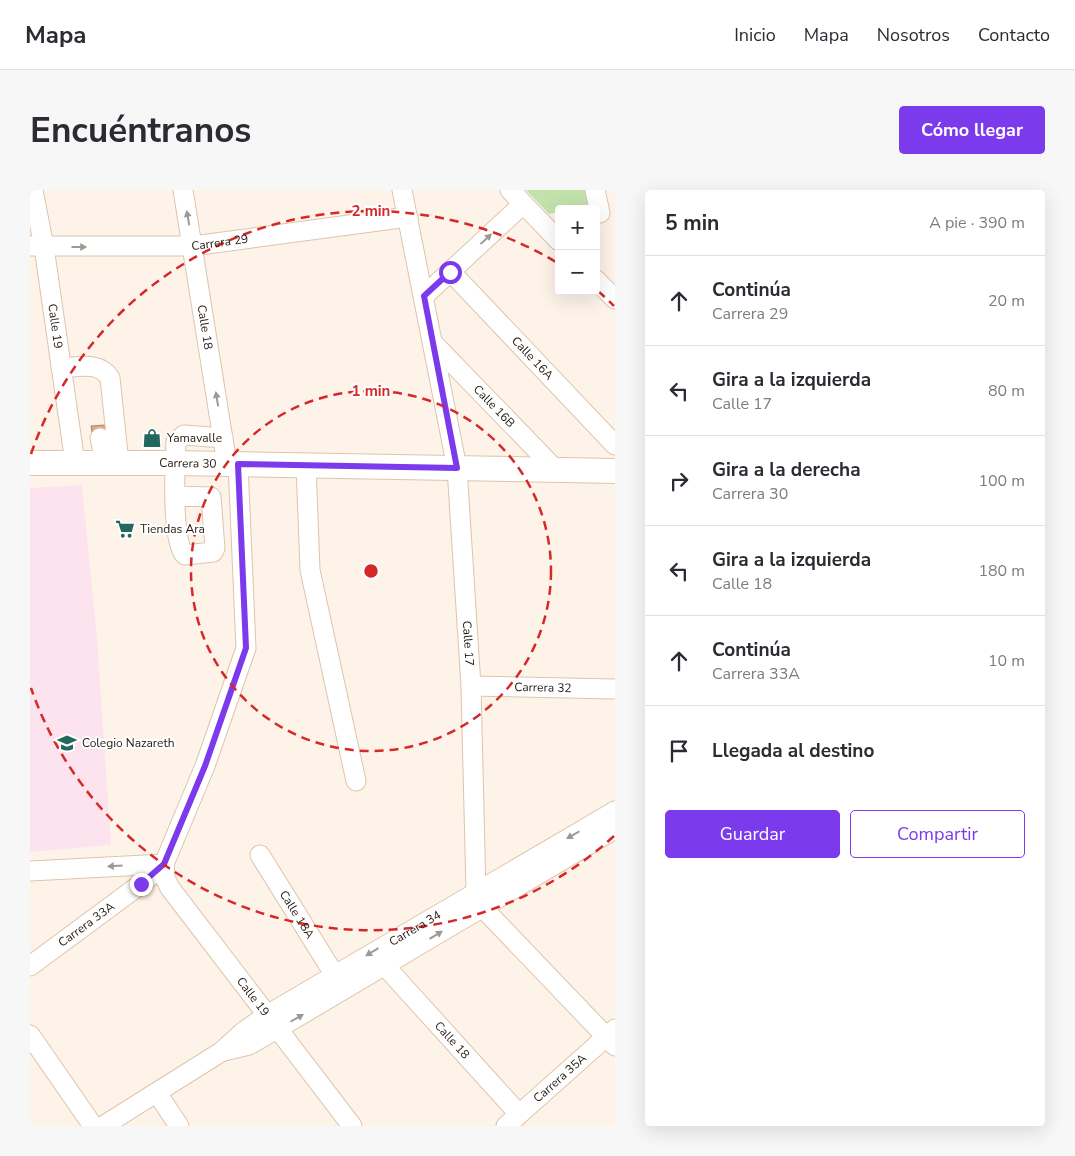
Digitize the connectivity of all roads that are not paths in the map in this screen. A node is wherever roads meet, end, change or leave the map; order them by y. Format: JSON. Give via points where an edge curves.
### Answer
{"nodes":[{"id":1,"x":33,"y":190,"type":"edge"},
{"id":2,"x":184,"y":190,"type":"edge"},
{"id":3,"x":402,"y":190,"type":"edge"},
{"id":4,"x":510,"y":190,"type":"edge"},
{"id":5,"x":595,"y":190,"type":"edge"},
{"id":6,"x":524,"y":204,"type":"junction"},
{"id":7,"x":604,"y":212,"type":"edge"},
{"id":8,"x":408,"y":217,"type":"junction"},
{"id":9,"x":551,"y":224,"type":"edge"},
{"id":10,"x":194,"y":246,"type":"junction"},
{"id":11,"x":37,"y":247,"type":"edge"},
{"id":12,"x":450,"y":272,"type":"junction"},
{"id":13,"x":600,"y":284,"type":"edge"},
{"id":14,"x":424,"y":296,"type":"junction"},
{"id":15,"x":615,"y":300,"type":"edge"},
{"id":16,"x":433,"y":343,"type":"junction"},
{"id":17,"x":61,"y":368,"type":"junction"},
{"id":18,"x":71,"y":437,"type":"junction"},
{"id":19,"x":223,"y":438,"type":"junction"},
{"id":20,"x":615,"y":445,"type":"edge"},
{"id":21,"x":75,"y":462,"type":"junction"},
{"id":22,"x":30,"y":463,"type":"edge"},
{"id":23,"x":112,"y":463,"type":"junction"},
{"id":24,"x":175,"y":463,"type":"junction"},
{"id":25,"x":232,"y":464,"type":"junction"},
{"id":26,"x":306,"y":465,"type":"junction"},
{"id":27,"x":457,"y":468,"type":"junction"},
{"id":28,"x":555,"y":469,"type":"junction"},
{"id":29,"x":615,"y":471,"type":"edge"},
{"id":30,"x":175,"y":496,"type":"dead end"},
{"id":31,"x":471,"y":686,"type":"junction"},
{"id":32,"x":615,"y":689,"type":"edge"},
{"id":33,"x":356,"y":780,"type":"dead end"},
{"id":34,"x":615,"y":811,"type":"edge"},
{"id":35,"x":614,"y":832,"type":"edge"},
{"id":36,"x":260,"y":855,"type":"dead end"},
{"id":37,"x":164,"y":864,"type":"junction"},
{"id":38,"x":30,"y":871,"type":"edge"},
{"id":39,"x":479,"y":899,"type":"junction"},
{"id":40,"x":30,"y":966,"type":"edge"},
{"id":41,"x":386,"y":966,"type":"junction"},
{"id":42,"x":334,"y":974,"type":"junction"},
{"id":43,"x":272,"y":1022,"type":"junction"},
{"id":44,"x":30,"y":1035,"type":"edge"},
{"id":45,"x":612,"y":1037,"type":"edge"},
{"id":46,"x":157,"y":1093,"type":"junction"},
{"id":47,"x":512,"y":1120,"type":"edge"},
{"id":48,"x":94,"y":1126,"type":"edge"},
{"id":49,"x":103,"y":1126,"type":"edge"},
{"id":50,"x":180,"y":1126,"type":"edge"},
{"id":51,"x":352,"y":1126,"type":"edge"}],
"edges":[{"from":1,"to":11,"type":"street","name":"Calle 19"},
{"from":10,"to":2,"type":"street","name":"Calle 18","one_way":true},
{"from":3,"to":8,"type":"street","name":"Calle 17"},
{"from":4,"to":6,"type":"street"},
{"from":5,"to":7,"type":"street"},
{"from":6,"to":9,"type":"street"},
{"from":12,"to":6,"type":"street","one_way":true},
{"from":8,"to":10,"type":"street","name":"Carrera 29"},
{"from":8,"to":14,"type":"street","name":"Calle 17"},
{"from":11,"to":10,"type":"street","name":"Carrera 29","one_way":true},
{"from":19,"to":10,"type":"street","name":"Calle 18","one_way":true},
{"from":11,"to":17,"type":"street","name":"Calle 19"},
{"from":12,"to":14,"type":"street"},
{"from":12,"to":20,"type":"street","name":"Calle 16A"},
{"from":13,"to":15,"type":"street"},
{"from":14,"to":16,"type":"street","name":"Calle 17"},
{"from":16,"to":27,"type":"street","name":"Calle 17"},
{"from":16,"to":28,"type":"street","name":"Calle 16B"},
{"from":17,"to":18,"type":"street","name":"Calle 19"},
{"from":17,"to":23,"type":"street","via":[[96,366],[105,370],[110,378]]},
{"from":18,"to":21,"type":"street","name":"Calle 19"},
{"from":18,"to":23,"type":"street","via":[[96,435]]},
{"from":19,"to":24,"type":"street","via":[[178,438]]},
{"from":19,"to":25,"type":"street","name":"Calle 18"},
{"from":21,"to":22,"type":"main road","name":"Carrera 30"},
{"from":21,"to":23,"type":"main road","name":"Carrera 30"},
{"from":23,"to":24,"type":"main road","name":"Carrera 30"},
{"from":24,"to":25,"type":"main road","name":"Carrera 30"},
{"from":24,"to":30,"type":"street"},
{"from":25,"to":26,"type":"main road","name":"Carrera 30"},
{"from":25,"to":37,"type":"street","name":"Calle 18","via":[[246,648],[205,766]]},
{"from":26,"to":27,"type":"main road","name":"Carrera 30"},
{"from":26,"to":33,"type":"street","via":[[310,570]]},
{"from":27,"to":28,"type":"main road","name":"Carrera 30"},
{"from":27,"to":31,"type":"street","name":"Calle 17"},
{"from":28,"to":29,"type":"main road","name":"Carrera 30"},
{"from":31,"to":32,"type":"street","name":"Carrera 32"},
{"from":31,"to":39,"type":"street","name":"Calle 17"},
{"from":34,"to":39,"type":"street","name":"Carrera 34","one_way":true},
{"from":35,"to":39,"type":"street","name":"Carrera 34"},
{"from":36,"to":42,"type":"street","name":"Calle 18A"},
{"from":37,"to":38,"type":"street","one_way":true},
{"from":37,"to":40,"type":"street","name":"Carrera 33A"},
{"from":37,"to":43,"type":"street","name":"Calle 19","via":[[170,888]]},
{"from":41,"to":39,"type":"street","name":"Carrera 34","one_way":true},
{"from":39,"to":42,"type":"street","name":"Carrera 34","one_way":true},
{"from":39,"to":45,"type":"street"},
{"from":43,"to":41,"type":"street","name":"Carrera 34","one_way":true},
{"from":41,"to":47,"type":"street","name":"Calle 18"},
{"from":42,"to":43,"type":"street","name":"Carrera 34"},
{"from":43,"to":46,"type":"street","name":"Carrera 34","via":[[249,1044],[221,1052]]},
{"from":43,"to":51,"type":"street","name":"Calle 19"},
{"from":44,"to":48,"type":"street"},
{"from":45,"to":47,"type":"street","name":"Carrera 35A"},
{"from":46,"to":49,"type":"street","name":"Carrera 34"},
{"from":46,"to":50,"type":"street"}]}
